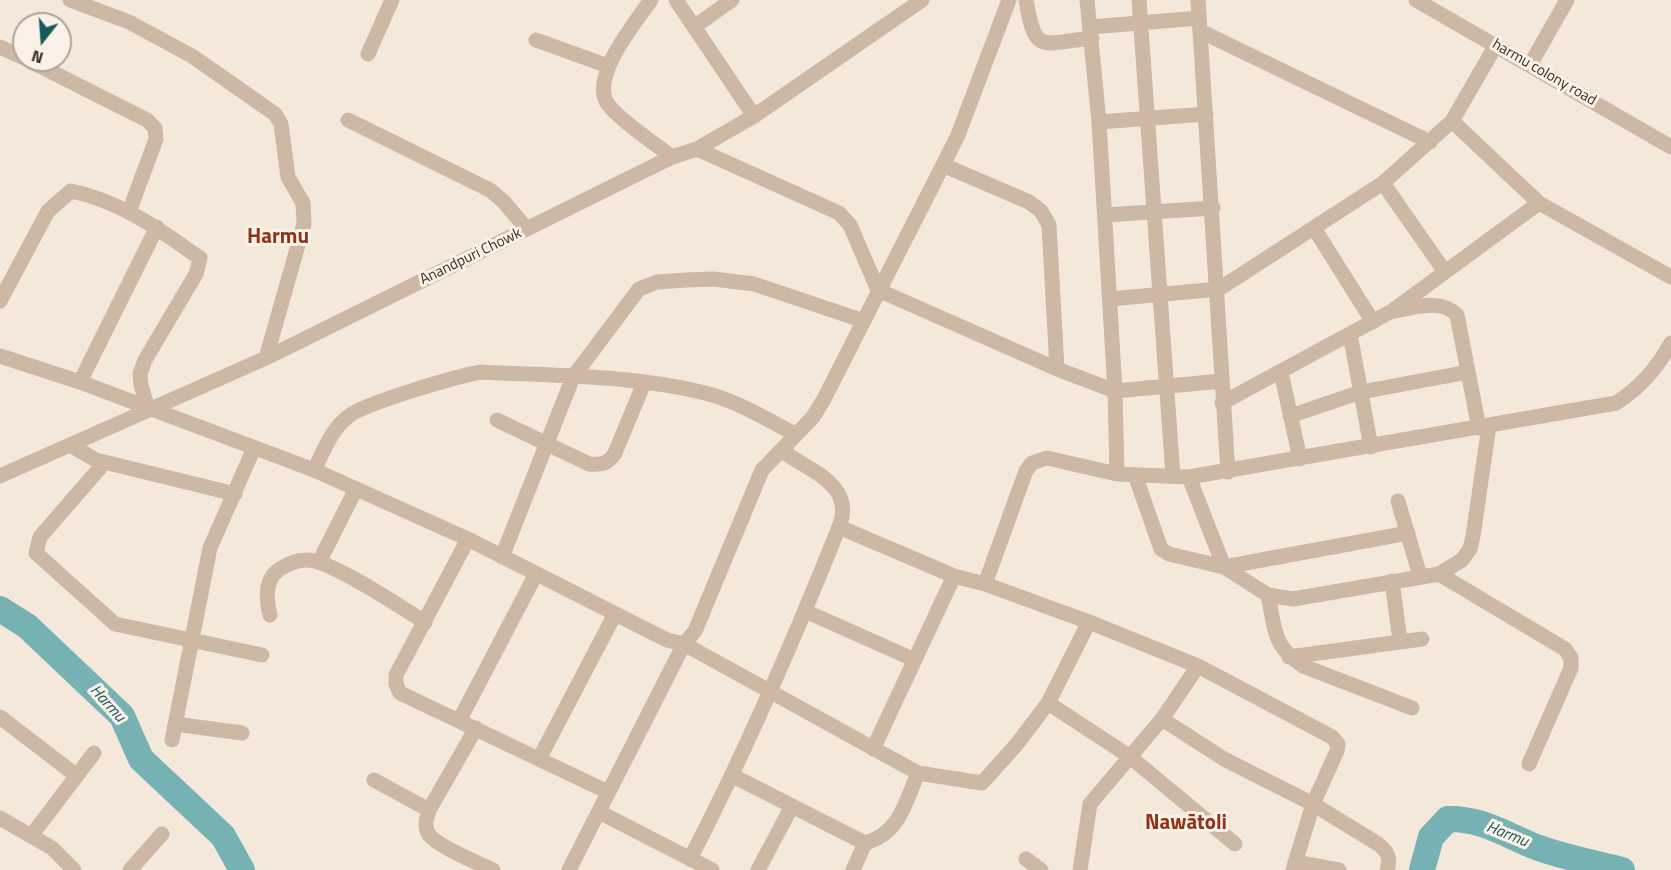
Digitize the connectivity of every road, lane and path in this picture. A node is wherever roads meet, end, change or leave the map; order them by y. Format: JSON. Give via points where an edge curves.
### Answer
{"nodes":[{"id":1,"x":70,"y":0,"type":"edge"},
{"id":2,"x":392,"y":0,"type":"edge"},
{"id":3,"x":651,"y":0,"type":"edge"},
{"id":4,"x":676,"y":0,"type":"edge"},
{"id":5,"x":732,"y":0,"type":"edge"},
{"id":6,"x":922,"y":0,"type":"edge"},
{"id":7,"x":1009,"y":0,"type":"edge"},
{"id":8,"x":1026,"y":0,"type":"edge"},
{"id":9,"x":1087,"y":0,"type":"edge"},
{"id":10,"x":1139,"y":0,"type":"edge"},
{"id":11,"x":1198,"y":0,"type":"edge"},
{"id":12,"x":1416,"y":0,"type":"edge"},
{"id":13,"x":1567,"y":0,"type":"edge"},
{"id":14,"x":1141,"y":23,"type":"junction"},
{"id":15,"x":1200,"y":25,"type":"junction"},
{"id":16,"x":694,"y":27,"type":"junction"},
{"id":17,"x":1091,"y":32,"type":"junction"},
{"id":18,"x":536,"y":40,"type":"dead end"},
{"id":19,"x":1496,"y":45,"type":"junction"},
{"id":20,"x":368,"y":54,"type":"dead end"},
{"id":21,"x":1530,"y":65,"type":"junction"},
{"id":22,"x":608,"y":66,"type":"junction"},
{"id":23,"x":52,"y":72,"type":"edge"},
{"id":24,"x":1206,"y":114,"type":"junction"},
{"id":25,"x":754,"y":116,"type":"junction"},
{"id":26,"x":1147,"y":118,"type":"junction"},
{"id":27,"x":348,"y":120,"type":"dead end"},
{"id":28,"x":1452,"y":121,"type":"junction"},
{"id":29,"x":1099,"y":122,"type":"junction"},
{"id":30,"x":1430,"y":142,"type":"junction"},
{"id":31,"x":1671,"y":147,"type":"edge"},
{"id":32,"x":697,"y":149,"type":"junction"},
{"id":33,"x":672,"y":157,"type":"junction"},
{"id":34,"x":943,"y":165,"type":"junction"},
{"id":35,"x":1383,"y":183,"type":"junction"},
{"id":36,"x":1539,"y":203,"type":"junction"},
{"id":37,"x":1213,"y":208,"type":"junction"},
{"id":38,"x":129,"y":212,"type":"junction"},
{"id":39,"x":1154,"y":212,"type":"junction"},
{"id":40,"x":1104,"y":215,"type":"junction"},
{"id":41,"x":157,"y":228,"type":"junction"},
{"id":42,"x":1314,"y":228,"type":"junction"},
{"id":43,"x":527,"y":229,"type":"junction"},
{"id":44,"x":1445,"y":272,"type":"junction"},
{"id":45,"x":1671,"y":278,"type":"edge"},
{"id":46,"x":1219,"y":289,"type":"junction"},
{"id":47,"x":878,"y":291,"type":"junction"},
{"id":48,"x":1160,"y":294,"type":"junction"},
{"id":49,"x":1110,"y":299,"type":"junction"},
{"id":50,"x":0,"y":301,"type":"edge"},
{"id":51,"x":1392,"y":311,"type":"junction"},
{"id":52,"x":864,"y":321,"type":"junction"},
{"id":53,"x":1373,"y":322,"type":"junction"},
{"id":54,"x":1350,"y":334,"type":"junction"},
{"id":55,"x":1671,"y":343,"type":"edge"},
{"id":56,"x":0,"y":356,"type":"edge"},
{"id":57,"x":266,"y":358,"type":"junction"},
{"id":58,"x":1057,"y":369,"type":"junction"},
{"id":59,"x":1281,"y":372,"type":"junction"},
{"id":60,"x":1468,"y":372,"type":"junction"},
{"id":61,"x":573,"y":377,"type":"junction"},
{"id":62,"x":1222,"y":381,"type":"junction"},
{"id":63,"x":80,"y":382,"type":"junction"},
{"id":64,"x":644,"y":383,"type":"junction"},
{"id":65,"x":1166,"y":386,"type":"junction"},
{"id":66,"x":1115,"y":391,"type":"junction"},
{"id":67,"x":1361,"y":392,"type":"junction"},
{"id":68,"x":1222,"y":403,"type":"junction"},
{"id":69,"x":148,"y":409,"type":"junction"},
{"id":70,"x":1290,"y":416,"type":"junction"},
{"id":71,"x":497,"y":420,"type":"dead end"},
{"id":72,"x":1484,"y":427,"type":"junction"},
{"id":73,"x":796,"y":435,"type":"junction"},
{"id":74,"x":546,"y":443,"type":"junction"},
{"id":75,"x":70,"y":445,"type":"junction"},
{"id":76,"x":1371,"y":447,"type":"junction"},
{"id":77,"x":254,"y":448,"type":"junction"},
{"id":78,"x":782,"y":451,"type":"junction"},
{"id":79,"x":1300,"y":459,"type":"junction"},
{"id":80,"x":105,"y":462,"type":"junction"},
{"id":81,"x":314,"y":470,"type":"junction"},
{"id":82,"x":1228,"y":472,"type":"junction"},
{"id":83,"x":1118,"y":474,"type":"junction"},
{"id":84,"x":1135,"y":475,"type":"junction"},
{"id":85,"x":0,"y":476,"type":"edge"},
{"id":86,"x":1173,"y":476,"type":"junction"},
{"id":87,"x":1189,"y":477,"type":"junction"},
{"id":88,"x":356,"y":489,"type":"junction"},
{"id":89,"x":235,"y":494,"type":"junction"},
{"id":90,"x":1398,"y":501,"type":"dead end"},
{"id":91,"x":839,"y":527,"type":"junction"},
{"id":92,"x":1408,"y":533,"type":"junction"},
{"id":93,"x":468,"y":539,"type":"junction"},
{"id":94,"x":502,"y":556,"type":"junction"},
{"id":95,"x":318,"y":562,"type":"junction"},
{"id":96,"x":1224,"y":567,"type":"junction"},
{"id":97,"x":536,"y":574,"type":"junction"},
{"id":98,"x":1440,"y":574,"type":"junction"},
{"id":99,"x":954,"y":576,"type":"junction"},
{"id":100,"x":1420,"y":576,"type":"junction"},
{"id":101,"x":1392,"y":580,"type":"junction"},
{"id":102,"x":984,"y":584,"type":"junction"},
{"id":103,"x":1268,"y":595,"type":"junction"},
{"id":104,"x":805,"y":611,"type":"junction"},
{"id":105,"x":615,"y":614,"type":"junction"},
{"id":106,"x":270,"y":615,"type":"dead end"},
{"id":107,"x":425,"y":622,"type":"junction"},
{"id":108,"x":1089,"y":622,"type":"junction"},
{"id":109,"x":1422,"y":639,"type":"dead end"},
{"id":110,"x":191,"y":641,"type":"junction"},
{"id":111,"x":1400,"y":641,"type":"junction"},
{"id":112,"x":684,"y":644,"type":"junction"},
{"id":113,"x":262,"y":655,"type":"dead end"},
{"id":114,"x":1289,"y":657,"type":"junction"},
{"id":115,"x":915,"y":660,"type":"junction"},
{"id":116,"x":1198,"y":666,"type":"junction"},
{"id":117,"x":770,"y":694,"type":"junction"},
{"id":118,"x":1048,"y":703,"type":"junction"},
{"id":119,"x":1412,"y":708,"type":"dead end"},
{"id":120,"x":0,"y":717,"type":"edge"},
{"id":121,"x":1162,"y":719,"type":"junction"},
{"id":122,"x":459,"y":721,"type":"junction"},
{"id":123,"x":175,"y":724,"type":"junction"},
{"id":124,"x":476,"y":729,"type":"junction"},
{"id":125,"x":242,"y":733,"type":"dead end"},
{"id":126,"x":172,"y":740,"type":"dead end"},
{"id":127,"x":873,"y":749,"type":"junction"},
{"id":128,"x":94,"y":753,"type":"dead end"},
{"id":129,"x":1129,"y":756,"type":"junction"},
{"id":130,"x":539,"y":759,"type":"junction"},
{"id":131,"x":1529,"y":764,"type":"dead end"},
{"id":132,"x":918,"y":773,"type":"junction"},
{"id":133,"x":76,"y":776,"type":"junction"},
{"id":134,"x":733,"y":776,"type":"junction"},
{"id":135,"x":374,"y":780,"type":"dead end"},
{"id":136,"x":608,"y":792,"type":"junction"},
{"id":137,"x":1313,"y":804,"type":"junction"},
{"id":138,"x":792,"y":806,"type":"junction"},
{"id":139,"x":429,"y":810,"type":"junction"},
{"id":140,"x":598,"y":812,"type":"junction"},
{"id":141,"x":0,"y":818,"type":"edge"},
{"id":142,"x":162,"y":834,"type":"dead end"},
{"id":143,"x":31,"y":836,"type":"junction"},
{"id":144,"x":866,"y":843,"type":"junction"},
{"id":145,"x":1235,"y":844,"type":"dead end"},
{"id":146,"x":690,"y":859,"type":"junction"},
{"id":147,"x":1026,"y":859,"type":"dead end"},
{"id":148,"x":1294,"y":866,"type":"edge"},
{"id":149,"x":74,"y":870,"type":"edge"},
{"id":150,"x":130,"y":870,"type":"edge"},
{"id":151,"x":493,"y":870,"type":"edge"},
{"id":152,"x":569,"y":870,"type":"edge"},
{"id":153,"x":712,"y":870,"type":"edge"},
{"id":154,"x":758,"y":870,"type":"edge"},
{"id":155,"x":853,"y":870,"type":"edge"},
{"id":156,"x":1041,"y":870,"type":"edge"},
{"id":157,"x":1080,"y":870,"type":"edge"},
{"id":158,"x":1339,"y":870,"type":"edge"},
{"id":159,"x":1387,"y":870,"type":"edge"}],
"edges":[{"from":1,"to":57,"type":"street","via":[[129,22],[192,56],[266,106],[281,124],[288,177],[303,202],[304,224]]},
{"from":2,"to":20,"type":"street"},
{"from":3,"to":22,"type":"street"},
{"from":4,"to":16,"type":"street"},
{"from":5,"to":16,"type":"street"},
{"from":6,"to":25,"type":"street","name":"Anandpuri Chowk"},
{"from":7,"to":34,"type":"street"},
{"from":8,"to":17,"type":"street","via":[[1035,38],[1046,43]]},
{"from":9,"to":17,"type":"street"},
{"from":10,"to":14,"type":"street"},
{"from":11,"to":15,"type":"street"},
{"from":12,"to":19,"type":"street","name":"harmu colony road"},
{"from":13,"to":21,"type":"street"},
{"from":14,"to":15,"type":"street"},
{"from":14,"to":17,"type":"street"},
{"from":14,"to":26,"type":"street"},
{"from":15,"to":24,"type":"street"},
{"from":15,"to":30,"type":"street"},
{"from":16,"to":25,"type":"street"},
{"from":17,"to":29,"type":"street"},
{"from":18,"to":22,"type":"street"},
{"from":19,"to":21,"type":"street","name":"harmu colony road"},
{"from":19,"to":28,"type":"street"},
{"from":21,"to":31,"type":"street","name":"harmu colony road"},
{"from":22,"to":33,"type":"street","via":[[603,92],[608,106]]},
{"from":23,"to":38,"type":"street","via":[[156,128],[156,139]]},
{"from":24,"to":26,"type":"street"},
{"from":24,"to":37,"type":"street"},
{"from":25,"to":32,"type":"street","name":"Anandpuri Chowk"},
{"from":26,"to":29,"type":"street"},
{"from":26,"to":39,"type":"street"},
{"from":27,"to":43,"type":"street","via":[[490,190]]},
{"from":28,"to":30,"type":"street"},
{"from":28,"to":36,"type":"street"},
{"from":29,"to":40,"type":"street"},
{"from":30,"to":35,"type":"street"},
{"from":32,"to":33,"type":"street","name":"Anandpuri Chowk"},
{"from":32,"to":47,"type":"street","via":[[839,213],[850,225]]},
{"from":33,"to":43,"type":"street","name":"Anandpuri Chowk"},
{"from":34,"to":47,"type":"street"},
{"from":34,"to":58,"type":"street","via":[[1029,202],[1041,211],[1049,225]]},
{"from":35,"to":42,"type":"street"},
{"from":35,"to":44,"type":"street"},
{"from":36,"to":44,"type":"street"},
{"from":36,"to":45,"type":"street"},
{"from":37,"to":39,"type":"street"},
{"from":37,"to":46,"type":"street"},
{"from":38,"to":41,"type":"street"},
{"from":38,"to":50,"type":"street","via":[[88,194],[71,191],[62,197],[48,211]]},
{"from":39,"to":40,"type":"street"},
{"from":39,"to":48,"type":"street"},
{"from":40,"to":49,"type":"street"},
{"from":41,"to":63,"type":"street"},
{"from":41,"to":69,"type":"street","via":[[200,258],[196,274],[144,360],[140,374]]},
{"from":42,"to":46,"type":"street"},
{"from":42,"to":53,"type":"street"},
{"from":43,"to":57,"type":"street","name":"Anandpuri Chowk"},
{"from":44,"to":51,"type":"street"},
{"from":46,"to":48,"type":"street"},
{"from":46,"to":62,"type":"street"},
{"from":47,"to":52,"type":"street"},
{"from":47,"to":58,"type":"street"},
{"from":48,"to":49,"type":"street"},
{"from":48,"to":65,"type":"street"},
{"from":49,"to":66,"type":"street"},
{"from":51,"to":53,"type":"street"},
{"from":51,"to":60,"type":"street","via":[[1449,307],[1457,315]]},
{"from":52,"to":61,"type":"street","via":[[754,284],[714,279],[657,282],[639,289],[629,299]]},
{"from":52,"to":73,"type":"street","via":[[824,399]]},
{"from":53,"to":54,"type":"street"},
{"from":54,"to":59,"type":"street"},
{"from":54,"to":67,"type":"street"},
{"from":55,"to":72,"type":"street","via":[[1657,368],[1636,390],[1616,403]]},
{"from":56,"to":63,"type":"street"},
{"from":57,"to":69,"type":"street","name":"Anandpuri Chowk"},
{"from":58,"to":66,"type":"street"},
{"from":59,"to":68,"type":"street"},
{"from":59,"to":70,"type":"street"},
{"from":60,"to":67,"type":"street"},
{"from":60,"to":72,"type":"street"},
{"from":61,"to":64,"type":"street"},
{"from":61,"to":74,"type":"street"},
{"from":61,"to":81,"type":"street","via":[[481,372],[368,407],[350,414],[335,429]]},
{"from":62,"to":65,"type":"street"},
{"from":62,"to":68,"type":"street"},
{"from":63,"to":69,"type":"street"},
{"from":64,"to":73,"type":"street","via":[[726,400]]},
{"from":64,"to":74,"type":"street","via":[[609,461],[589,464]]},
{"from":65,"to":66,"type":"street"},
{"from":65,"to":86,"type":"street"},
{"from":66,"to":83,"type":"street"},
{"from":67,"to":70,"type":"street"},
{"from":67,"to":76,"type":"street"},
{"from":68,"to":82,"type":"street"},
{"from":69,"to":75,"type":"street","name":"Anandpuri Chowk"},
{"from":69,"to":77,"type":"street"},
{"from":70,"to":79,"type":"street"},
{"from":71,"to":74,"type":"street"},
{"from":72,"to":76,"type":"street"},
{"from":72,"to":98,"type":"street","via":[[1470,549],[1462,560]]},
{"from":73,"to":78,"type":"street"},
{"from":74,"to":94,"type":"street"},
{"from":75,"to":80,"type":"street"},
{"from":75,"to":85,"type":"street","name":"Anandpuri Chowk"},
{"from":76,"to":79,"type":"street"},
{"from":77,"to":81,"type":"street"},
{"from":77,"to":89,"type":"street"},
{"from":78,"to":91,"type":"street","via":[[838,490],[845,513]]},
{"from":78,"to":112,"type":"street","via":[[762,471],[695,631]]},
{"from":79,"to":82,"type":"street"},
{"from":80,"to":89,"type":"street"},
{"from":80,"to":110,"type":"street","via":[[40,537],[36,553],[116,624]]},
{"from":81,"to":88,"type":"street"},
{"from":82,"to":87,"type":"street"},
{"from":83,"to":84,"type":"street"},
{"from":83,"to":102,"type":"street","via":[[1047,458],[1032,463]]},
{"from":84,"to":86,"type":"street"},
{"from":84,"to":96,"type":"street","via":[[1161,549]]},
{"from":86,"to":87,"type":"street"},
{"from":87,"to":96,"type":"street"},
{"from":88,"to":93,"type":"street"},
{"from":88,"to":95,"type":"street"},
{"from":89,"to":110,"type":"street","via":[[210,548]]},
{"from":90,"to":92,"type":"street"},
{"from":91,"to":99,"type":"street"},
{"from":91,"to":104,"type":"street"},
{"from":92,"to":96,"type":"street"},
{"from":92,"to":100,"type":"street"},
{"from":93,"to":94,"type":"street"},
{"from":93,"to":107,"type":"street"},
{"from":94,"to":97,"type":"street"},
{"from":95,"to":106,"type":"street","via":[[307,559],[289,563],[275,572],[266,600]]},
{"from":95,"to":107,"type":"street"},
{"from":96,"to":103,"type":"street"},
{"from":97,"to":105,"type":"street"},
{"from":97,"to":122,"type":"street"},
{"from":98,"to":100,"type":"street"},
{"from":98,"to":131,"type":"street","via":[[1565,649],[1571,658],[1571,668]]},
{"from":99,"to":102,"type":"street"},
{"from":99,"to":115,"type":"street"},
{"from":100,"to":101,"type":"street"},
{"from":101,"to":103,"type":"street","via":[[1293,599]]},
{"from":101,"to":111,"type":"street"},
{"from":102,"to":108,"type":"street"},
{"from":103,"to":114,"type":"street","via":[[1279,646]]},
{"from":104,"to":115,"type":"street"},
{"from":104,"to":117,"type":"street"},
{"from":105,"to":112,"type":"street","via":[[667,640]]},
{"from":105,"to":130,"type":"street"},
{"from":107,"to":122,"type":"street","via":[[396,675],[396,684],[400,693]]},
{"from":108,"to":116,"type":"street"},
{"from":108,"to":118,"type":"street"},
{"from":109,"to":111,"type":"street"},
{"from":110,"to":113,"type":"street"},
{"from":110,"to":123,"type":"street"},
{"from":111,"to":114,"type":"street"},
{"from":112,"to":117,"type":"street"},
{"from":112,"to":136,"type":"street"},
{"from":114,"to":119,"type":"street"},
{"from":115,"to":127,"type":"street"},
{"from":116,"to":121,"type":"street"},
{"from":116,"to":137,"type":"street","via":[[1332,737],[1338,744]]},
{"from":117,"to":127,"type":"street"},
{"from":117,"to":134,"type":"street"},
{"from":118,"to":129,"type":"street"},
{"from":118,"to":132,"type":"street","via":[[982,783]]},
{"from":120,"to":133,"type":"street"},
{"from":121,"to":129,"type":"street"},
{"from":121,"to":137,"type":"street","via":[[1224,759]]},
{"from":122,"to":124,"type":"street"},
{"from":123,"to":125,"type":"street"},
{"from":123,"to":126,"type":"street"},
{"from":124,"to":130,"type":"street"},
{"from":124,"to":139,"type":"street"},
{"from":127,"to":132,"type":"street"},
{"from":128,"to":133,"type":"street"},
{"from":129,"to":145,"type":"street"},
{"from":129,"to":157,"type":"street","via":[[1090,804]]},
{"from":130,"to":136,"type":"street"},
{"from":132,"to":144,"type":"street","via":[[891,830],[881,839]]},
{"from":133,"to":143,"type":"street"},
{"from":134,"to":138,"type":"street"},
{"from":134,"to":146,"type":"street"},
{"from":135,"to":139,"type":"street"},
{"from":136,"to":140,"type":"street"},
{"from":137,"to":148,"type":"street"},
{"from":137,"to":159,"type":"street","via":[[1387,851]]},
{"from":138,"to":144,"type":"street"},
{"from":138,"to":154,"type":"street"},
{"from":139,"to":151,"type":"street","via":[[425,822],[428,834]]},
{"from":140,"to":146,"type":"street"},
{"from":140,"to":152,"type":"street"},
{"from":141,"to":143,"type":"street"},
{"from":142,"to":150,"type":"street"},
{"from":143,"to":149,"type":"street","via":[[52,848]]},
{"from":144,"to":155,"type":"street"},
{"from":146,"to":153,"type":"street"},
{"from":147,"to":156,"type":"street"},
{"from":148,"to":158,"type":"street"}]}
